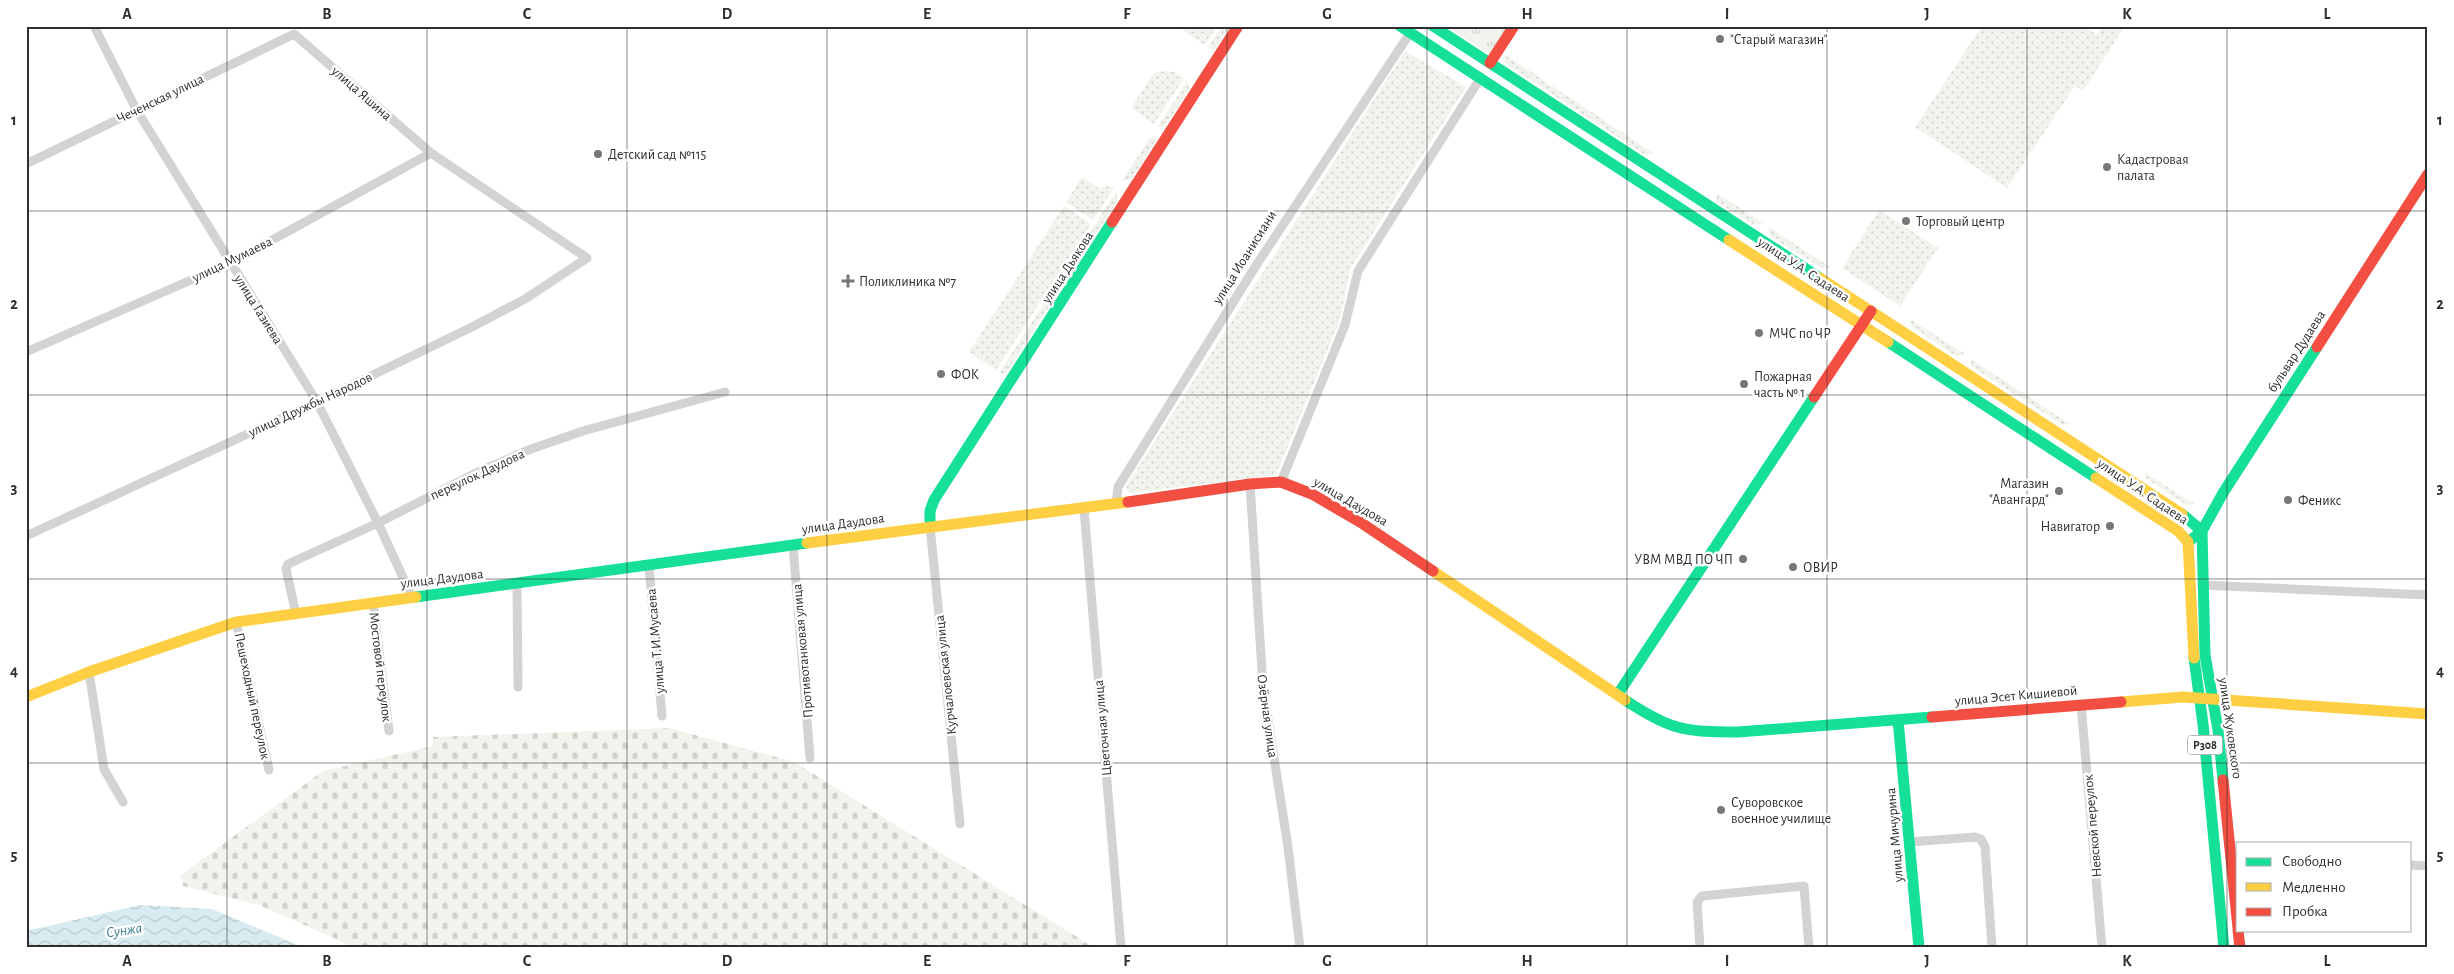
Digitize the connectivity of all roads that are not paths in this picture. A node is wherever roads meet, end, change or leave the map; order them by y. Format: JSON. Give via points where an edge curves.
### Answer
{"nodes":[{"id":1,"x":94,"y":26,"type":"edge"},
{"id":2,"x":1238,"y":26,"type":"edge"},
{"id":3,"x":1400,"y":26,"type":"edge"},
{"id":4,"x":1433,"y":26,"type":"edge"},
{"id":5,"x":1514,"y":26,"type":"edge"},
{"id":6,"x":1410,"y":33,"type":"junction"},
{"id":7,"x":294,"y":34,"type":"joint"},
{"id":8,"x":1490,"y":63,"type":"junction"},
{"id":9,"x":1481,"y":77,"type":"junction"},
{"id":10,"x":136,"y":109,"type":"junction"},
{"id":11,"x":431,"y":153,"type":"junction"},
{"id":12,"x":26,"y":164,"type":"edge"},
{"id":13,"x":2428,"y":174,"type":"edge"},
{"id":14,"x":587,"y":258,"type":"joint"},
{"id":15,"x":230,"y":263,"type":"junction"},
{"id":16,"x":1871,"y":311,"type":"junction"},
{"id":17,"x":1862,"y":325,"type":"junction"},
{"id":18,"x":26,"y":352,"type":"edge"},
{"id":19,"x":725,"y":392,"type":"dead end"},
{"id":20,"x":317,"y":402,"type":"junction"},
{"id":21,"x":1281,"y":482,"type":"junction"},
{"id":22,"x":1250,"y":484,"type":"junction"},
{"id":23,"x":1116,"y":504,"type":"junction"},
{"id":24,"x":1084,"y":509,"type":"junction"},
{"id":25,"x":378,"y":523,"type":"junction"},
{"id":26,"x":930,"y":526,"type":"junction"},
{"id":27,"x":2202,"y":531,"type":"junction"},
{"id":28,"x":26,"y":536,"type":"edge"},
{"id":29,"x":2188,"y":542,"type":"junction"},
{"id":30,"x":793,"y":545,"type":"junction"},
{"id":31,"x":649,"y":566,"type":"junction"},
{"id":32,"x":517,"y":584,"type":"junction"},
{"id":33,"x":2202,"y":585,"type":"junction"},
{"id":34,"x":2428,"y":595,"type":"edge"},
{"id":35,"x":412,"y":597,"type":"junction"},
{"id":36,"x":373,"y":603,"type":"junction"},
{"id":37,"x":296,"y":614,"type":"junction"},
{"id":38,"x":236,"y":622,"type":"junction"},
{"id":39,"x":89,"y":672,"type":"junction"},
{"id":40,"x":518,"y":687,"type":"dead end"},
{"id":41,"x":1618,"y":694,"type":"junction"},
{"id":42,"x":26,"y":697,"type":"edge"},
{"id":43,"x":2198,"y":699,"type":"junction"},
{"id":44,"x":2213,"y":700,"type":"junction"},
{"id":45,"x":2081,"y":704,"type":"junction"},
{"id":46,"x":2428,"y":714,"type":"edge"},
{"id":47,"x":662,"y":716,"type":"dead end"},
{"id":48,"x":1898,"y":720,"type":"junction"},
{"id":49,"x":389,"y":731,"type":"dead end"},
{"id":50,"x":810,"y":758,"type":"dead end"},
{"id":51,"x":269,"y":770,"type":"dead end"},
{"id":52,"x":123,"y":802,"type":"dead end"},
{"id":53,"x":960,"y":824,"type":"dead end"},
{"id":54,"x":1910,"y":842,"type":"junction"},
{"id":55,"x":2234,"y":851,"type":"edge"},
{"id":56,"x":2412,"y":864,"type":"edge"},
{"id":57,"x":2428,"y":866,"type":"edge"},
{"id":58,"x":2236,"y":890,"type":"edge"},
{"id":59,"x":2238,"y":932,"type":"edge"},
{"id":60,"x":1120,"y":948,"type":"edge"},
{"id":61,"x":1300,"y":948,"type":"edge"},
{"id":62,"x":1700,"y":948,"type":"edge"},
{"id":63,"x":1810,"y":948,"type":"edge"},
{"id":64,"x":1919,"y":948,"type":"edge"},
{"id":65,"x":1992,"y":948,"type":"edge"},
{"id":66,"x":2102,"y":948,"type":"edge"},
{"id":67,"x":2224,"y":948,"type":"edge"},
{"id":68,"x":2240,"y":948,"type":"edge"}],
"edges":[{"from":1,"to":10,"type":"street","name":"улица Газиева"},
{"from":2,"to":26,"type":"street","name":"улица Дьякова","via":[[934,500]]},
{"from":3,"to":6,"type":"street","name":"улица У.А. Садаева"},
{"from":4,"to":8,"type":"street","name":"улица У.А. Садаева"},
{"from":5,"to":8,"type":"street"},
{"from":6,"to":9,"type":"street","name":"улица У.А. Садаева"},
{"from":6,"to":23,"type":"street","name":"улица Иоанисиани","via":[[1257,264],[1118,487]]},
{"from":7,"to":10,"type":"street","name":"Чеченская улица"},
{"from":7,"to":11,"type":"street","name":"улица Яшина"},
{"from":8,"to":16,"type":"street","name":"улица У.А. Садаева"},
{"from":9,"to":17,"type":"street","name":"улица У.А. Садаева"},
{"from":9,"to":21,"type":"street","via":[[1358,270],[1345,325]]},
{"from":10,"to":12,"type":"street","name":"Чеченская улица"},
{"from":10,"to":15,"type":"street","name":"улица Газиева"},
{"from":11,"to":14,"type":"street","name":"улица Яшина"},
{"from":11,"to":15,"type":"street","name":"улица Мумаева"},
{"from":13,"to":27,"type":"street","name":"бульвар Дудаева","via":[[2223,492]]},
{"from":14,"to":20,"type":"street","name":"улица Дружбы Народов","via":[[526,299]]},
{"from":15,"to":18,"type":"street","name":"улица Мумаева"},
{"from":15,"to":20,"type":"street","name":"улица Газиева"},
{"from":16,"to":17,"type":"street"},
{"from":16,"to":27,"type":"street","name":"улица У.А. Садаева","via":[[2188,517]]},
{"from":17,"to":29,"type":"street","name":"улица У.А. Садаева","via":[[2178,530]]},
{"from":17,"to":41,"type":"street"},
{"from":19,"to":25,"type":"street","name":"переулок Даудова","via":[[582,431],[531,449]]},
{"from":20,"to":25,"type":"street","name":"улица Газиева"},
{"from":20,"to":28,"type":"street","name":"улица Дружбы Народов"},
{"from":21,"to":22,"type":"street","name":"улица Даудова"},
{"from":21,"to":41,"type":"street","name":"улица Даудова","via":[[1312,494],[1360,522]]},
{"from":22,"to":23,"type":"street","name":"улица Даудова"},
{"from":22,"to":61,"type":"street","name":"Озёрная улица","via":[[1263,687]]},
{"from":23,"to":24,"type":"street","name":"улица Даудова"},
{"from":24,"to":26,"type":"street","name":"улица Даудова"},
{"from":24,"to":60,"type":"street","name":"Цветочная улица"},
{"from":25,"to":35,"type":"street","name":"улица Газиева"},
{"from":25,"to":37,"type":"street","name":"переулок Даудова","via":[[286,566]]},
{"from":26,"to":30,"type":"street","name":"улица Даудова"},
{"from":26,"to":53,"type":"street","name":"Курчалоевская улица"},
{"from":27,"to":29,"type":"street","name":"бульвар Дудаева"},
{"from":27,"to":33,"type":"street","name":"улица Жуковского","number":"P308"},
{"from":29,"to":43,"type":"street","number":"P308"},
{"from":30,"to":31,"type":"street","name":"улица Даудова"},
{"from":30,"to":50,"type":"street","name":"Противотанковая улица"},
{"from":31,"to":32,"type":"street","name":"улица Даудова"},
{"from":31,"to":47,"type":"street","name":"улица Т.И.Мусаева"},
{"from":32,"to":35,"type":"street","name":"улица Даудова"},
{"from":32,"to":40,"type":"street"},
{"from":33,"to":34,"type":"street"},
{"from":33,"to":44,"type":"street","name":"улица Жуковского","number":"P308","via":[[2205,655]]},
{"from":35,"to":36,"type":"street","name":"улица Даудова"},
{"from":36,"to":37,"type":"street","name":"улица Даудова"},
{"from":36,"to":49,"type":"street","name":"Мостовой переулок"},
{"from":37,"to":38,"type":"street","name":"улица Даудова"},
{"from":38,"to":39,"type":"street","name":"улица Даудова"},
{"from":38,"to":51,"type":"street","name":"Пешеходный переулок"},
{"from":39,"to":42,"type":"street","name":"улица Даудова"},
{"from":39,"to":52,"type":"street","via":[[104,769]]},
{"from":41,"to":48,"type":"street","name":"улица Эсет Кишиевой","via":[[1656,720],[1690,732],[1738,732]]},
{"from":43,"to":44,"type":"street","name":"улица Эсет Кишиевой"},
{"from":43,"to":45,"type":"street","name":"улица Эсет Кишиевой","via":[[2183,697]]},
{"from":43,"to":67,"type":"street","number":"P308"},
{"from":44,"to":46,"type":"street","name":"улица Эсет Кишиевой"},
{"from":44,"to":55,"type":"street","name":"улица Жуковского","number":"P308"},
{"from":45,"to":48,"type":"street","name":"улица Эсет Кишиевой"},
{"from":45,"to":66,"type":"street","name":"Невской переулок"},
{"from":48,"to":54,"type":"street","name":"улица Мичурина"},
{"from":54,"to":64,"type":"street","name":"улица Мичурина"},
{"from":54,"to":65,"type":"street","via":[[1981,839],[1985,847]]},
{"from":55,"to":58,"type":"street","name":"улица Жуковского","number":"P308"},
{"from":56,"to":57,"type":"street"},
{"from":59,"to":68,"type":"street","name":"улица Жуковского","number":"P308"},
{"from":62,"to":63,"type":"street","via":[[1697,902],[1702,896],[1804,886]]}]}
